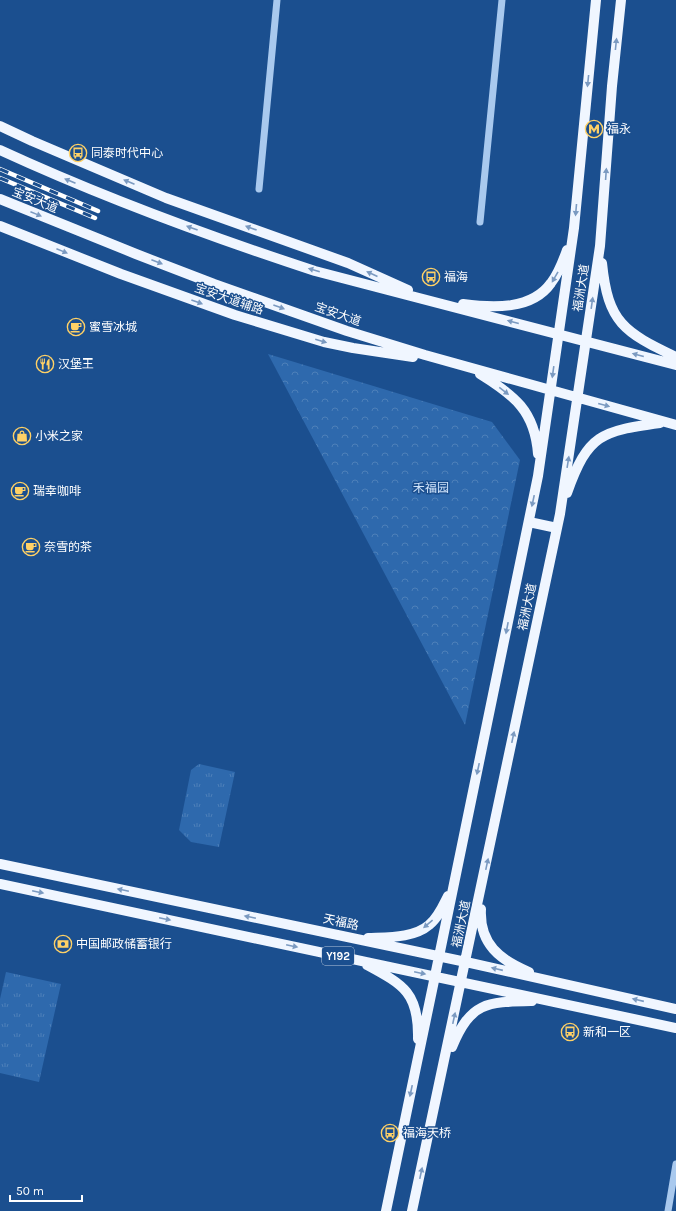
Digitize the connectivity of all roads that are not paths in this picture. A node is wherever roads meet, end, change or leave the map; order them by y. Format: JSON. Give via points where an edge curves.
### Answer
{"nodes":[{"id":1,"x":277,"y":0,"type":"edge"},
{"id":2,"x":502,"y":0,"type":"edge"},
{"id":3,"x":596,"y":0,"type":"edge"},
{"id":4,"x":621,"y":0,"type":"edge"},
{"id":5,"x":0,"y":126,"type":"edge"},
{"id":6,"x":0,"y":150,"type":"edge"},
{"id":7,"x":259,"y":189,"type":"dead end"},
{"id":8,"x":0,"y":199,"type":"edge"},
{"id":9,"x":480,"y":222,"type":"dead end"},
{"id":10,"x":0,"y":226,"type":"edge"},
{"id":11,"x":574,"y":228,"type":"junction"},
{"id":12,"x":600,"y":246,"type":"junction"},
{"id":13,"x":434,"y":301,"type":"junction"},
{"id":14,"x":559,"y":334,"type":"junction"},
{"id":15,"x":586,"y":341,"type":"junction"},
{"id":16,"x":676,"y":357,"type":"edge"},
{"id":17,"x":458,"y":365,"type":"junction"},
{"id":18,"x":676,"y":365,"type":"edge"},
{"id":19,"x":551,"y":391,"type":"junction"},
{"id":20,"x":578,"y":398,"type":"junction"},
{"id":21,"x":673,"y":424,"type":"edge"},
{"id":22,"x":538,"y":476,"type":"junction"},
{"id":23,"x":560,"y":514,"type":"junction"},
{"id":24,"x":529,"y":522,"type":"junction"},
{"id":25,"x":557,"y":528,"type":"junction"},
{"id":26,"x":0,"y":864,"type":"edge"},
{"id":27,"x":455,"y":880,"type":"junction"},
{"id":28,"x":483,"y":882,"type":"junction"},
{"id":29,"x":0,"y":884,"type":"edge"},
{"id":30,"x":353,"y":938,"type":"junction"},
{"id":31,"x":439,"y":956,"type":"junction"},
{"id":32,"x":356,"y":960,"type":"junction"},
{"id":33,"x":466,"y":962,"type":"junction"},
{"id":34,"x":436,"y":976,"type":"junction"},
{"id":35,"x":462,"y":982,"type":"junction"},
{"id":36,"x":555,"y":982,"type":"junction"},
{"id":37,"x":550,"y":1001,"type":"junction"},
{"id":38,"x":676,"y":1009,"type":"edge"},
{"id":39,"x":676,"y":1028,"type":"edge"},
{"id":40,"x":417,"y":1064,"type":"junction"},
{"id":41,"x":442,"y":1071,"type":"junction"},
{"id":42,"x":676,"y":1164,"type":"edge"},
{"id":43,"x":386,"y":1211,"type":"edge"},
{"id":44,"x":412,"y":1211,"type":"edge"},
{"id":45,"x":668,"y":1211,"type":"edge"}],
"edges":[{"from":1,"to":7,"type":"street"},
{"from":2,"to":9,"type":"street"},
{"from":3,"to":11,"type":"main road","name":"福洲大道","one_way":true},
{"from":12,"to":4,"type":"main road","name":"福洲大道","one_way":true},
{"from":13,"to":5,"type":"main road","one_way":true,"via":[[348,263],[166,198]]},
{"from":13,"to":6,"type":"main road","one_way":true,"via":[[315,271],[257,252],[97,192]]},
{"from":8,"to":17,"type":"main road","name":"宝安大道","one_way":true,"via":[[214,284],[347,331]]},
{"from":10,"to":17,"type":"main road","name":"宝安大道辅路","one_way":true,"via":[[120,274],[235,315],[317,340]]},
{"from":11,"to":13,"type":"main road","one_way":true,"via":[[560,269],[542,293],[532,299],[501,306]]},
{"from":11,"to":14,"type":"main road","name":"福洲大道"},
{"from":15,"to":12,"type":"main road","name":"福洲大道","one_way":true},
{"from":12,"to":16,"type":"main road","via":[[606,294],[620,322],[641,339]]},
{"from":14,"to":13,"type":"main road","one_way":true},
{"from":14,"to":15,"type":"main road"},
{"from":14,"to":19,"type":"main road","name":"福洲大道","one_way":true},
{"from":18,"to":15,"type":"main road","one_way":true},
{"from":15,"to":20,"type":"main road","name":"福洲大道"},
{"from":17,"to":19,"type":"main road","name":"宝安大道"},
{"from":17,"to":22,"type":"main road","one_way":true,"via":[[480,374],[509,394],[524,409],[532,424],[538,452]]},
{"from":19,"to":20,"type":"main road","name":"宝安大道"},
{"from":19,"to":22,"type":"main road","name":"福洲大道"},
{"from":20,"to":21,"type":"main road","name":"宝安大道","one_way":true},
{"from":23,"to":20,"type":"main road","name":"福洲大道","one_way":true},
{"from":21,"to":23,"type":"main road","via":[[621,429],[595,442],[579,464]]},
{"from":22,"to":24,"type":"main road","name":"福洲大道","one_way":true},
{"from":23,"to":25,"type":"main road","name":"福洲大道"},
{"from":24,"to":25,"type":"main road"},
{"from":24,"to":27,"type":"main road","name":"福洲大道","one_way":true},
{"from":28,"to":25,"type":"main road","name":"福洲大道","one_way":true},
{"from":30,"to":26,"type":"main road","name":"天福路","number":"Y192","one_way":true},
{"from":27,"to":30,"type":"main road","one_way":true,"via":[[442,910],[429,925],[415,933]]},
{"from":27,"to":31,"type":"main road","name":"福洲大道"},
{"from":28,"to":33,"type":"main road","name":"福洲大道"},
{"from":28,"to":36,"type":"main road","via":[[481,916],[483,933],[489,945],[500,956],[520,968]]},
{"from":29,"to":32,"type":"main road","number":"Y192","one_way":true},
{"from":30,"to":31,"type":"main road","name":"天福路","number":"Y192"},
{"from":31,"to":33,"type":"main road","name":"天福路","number":"Y192"},
{"from":31,"to":34,"type":"main road","name":"福洲大道"},
{"from":32,"to":34,"type":"main road","number":"Y192","one_way":true},
{"from":32,"to":40,"type":"main road","via":[[400,985],[410,996],[417,1018]]},
{"from":33,"to":35,"type":"main road","name":"福洲大道"},
{"from":36,"to":33,"type":"main road","name":"天福路","number":"Y192","one_way":true},
{"from":34,"to":35,"type":"main road","number":"Y192"},
{"from":34,"to":40,"type":"main road","name":"福洲大道"},
{"from":35,"to":37,"type":"main road","number":"Y192"},
{"from":41,"to":35,"type":"main road","name":"福洲大道","one_way":true},
{"from":38,"to":36,"type":"main road","name":"天福路","number":"Y192","one_way":true},
{"from":37,"to":39,"type":"main road","number":"Y192"},
{"from":37,"to":41,"type":"main road","via":[[496,1002],[480,1008],[468,1017],[459,1031]]},
{"from":40,"to":43,"type":"main road","name":"福洲大道","one_way":true},
{"from":44,"to":41,"type":"main road","name":"福洲大道","one_way":true},
{"from":42,"to":45,"type":"street"}]}
